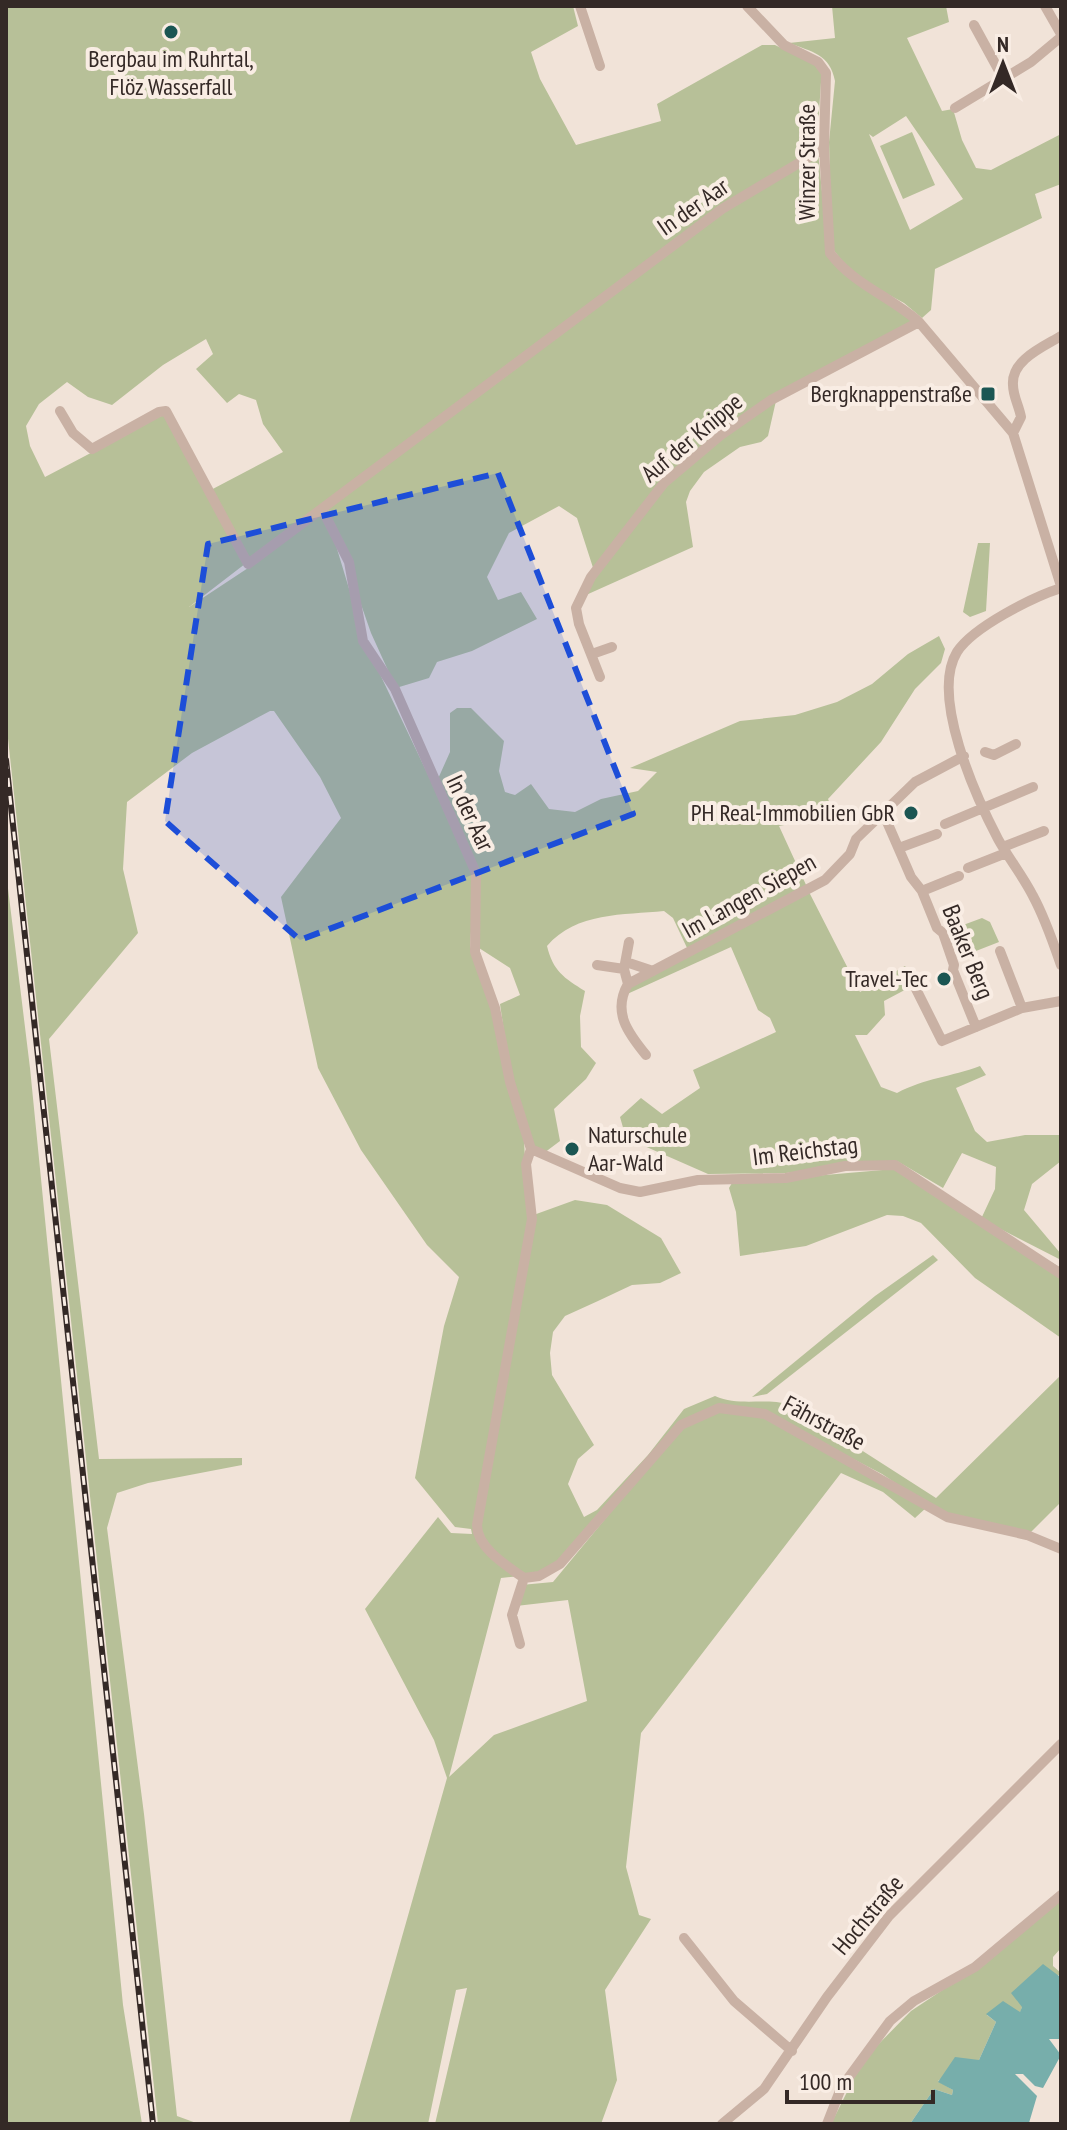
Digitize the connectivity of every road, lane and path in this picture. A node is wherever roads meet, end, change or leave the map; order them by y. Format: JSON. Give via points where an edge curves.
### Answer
{"nodes":[{"id":1,"x":580,"y":6,"type":"edge"},
{"id":2,"x":747,"y":6,"type":"edge"},
{"id":3,"x":1045,"y":6,"type":"edge"},
{"id":4,"x":974,"y":25,"type":"dead end"},
{"id":5,"x":1061,"y":36,"type":"edge"},
{"id":6,"x":600,"y":66,"type":"dead end"},
{"id":7,"x":1003,"y":78,"type":"junction"},
{"id":8,"x":955,"y":108,"type":"dead end"},
{"id":9,"x":824,"y":148,"type":"junction"},
{"id":10,"x":916,"y":319,"type":"junction"},
{"id":11,"x":1061,"y":336,"type":"edge"},
{"id":12,"x":60,"y":411,"type":"dead end"},
{"id":13,"x":1013,"y":433,"type":"junction"},
{"id":14,"x":322,"y":509,"type":"junction"},
{"id":15,"x":1061,"y":587,"type":"edge"},
{"id":16,"x":612,"y":647,"type":"dead end"},
{"id":17,"x":592,"y":654,"type":"junction"},
{"id":18,"x":600,"y":677,"type":"dead end"},
{"id":19,"x":1016,"y":744,"type":"dead end"},
{"id":20,"x":985,"y":752,"type":"dead end"},
{"id":21,"x":964,"y":756,"type":"junction"},
{"id":22,"x":1033,"y":787,"type":"dead end"},
{"id":23,"x":984,"y":808,"type":"junction"},
{"id":24,"x":884,"y":815,"type":"junction"},
{"id":25,"x":945,"y":824,"type":"dead end"},
{"id":26,"x":1044,"y":831,"type":"dead end"},
{"id":27,"x":937,"y":834,"type":"dead end"},
{"id":28,"x":899,"y":848,"type":"junction"},
{"id":29,"x":1005,"y":850,"type":"junction"},
{"id":30,"x":922,"y":891,"type":"junction"},
{"id":31,"x":629,"y":942,"type":"dead end"},
{"id":32,"x":1000,"y":951,"type":"dead end"},
{"id":33,"x":597,"y":965,"type":"dead end"},
{"id":34,"x":1061,"y":965,"type":"edge"},
{"id":35,"x":625,"y":966,"type":"junction"},
{"id":36,"x":653,"y":971,"type":"junction"},
{"id":37,"x":628,"y":984,"type":"junction"},
{"id":38,"x":916,"y":989,"type":"dead end"},
{"id":39,"x":1061,"y":1001,"type":"edge"},
{"id":40,"x":1022,"y":1008,"type":"junction"},
{"id":41,"x":976,"y":1027,"type":"junction"},
{"id":42,"x":646,"y":1055,"type":"dead end"},
{"id":43,"x":531,"y":1149,"type":"junction"},
{"id":44,"x":1061,"y":1274,"type":"edge"},
{"id":45,"x":1061,"y":1549,"type":"edge"},
{"id":46,"x":524,"y":1578,"type":"junction"},
{"id":47,"x":520,"y":1644,"type":"dead end"},
{"id":48,"x":1061,"y":1744,"type":"edge"},
{"id":49,"x":1061,"y":1895,"type":"edge"},
{"id":50,"x":684,"y":1938,"type":"dead end"},
{"id":51,"x":792,"y":2051,"type":"junction"},
{"id":52,"x":722,"y":2124,"type":"edge"},
{"id":53,"x":827,"y":2124,"type":"edge"}],
"edges":[{"from":1,"to":6,"type":"street"},
{"from":2,"to":9,"type":"street","name":"Winzer Straße","via":[[789,49],[822,65],[828,82]]},
{"from":3,"to":5,"type":"street"},
{"from":4,"to":7,"type":"street"},
{"from":5,"to":7,"type":"street"},
{"from":7,"to":8,"type":"street"},
{"from":9,"to":10,"type":"street","name":"Winzer Straße","via":[[830,253],[853,277]]},
{"from":9,"to":14,"type":"street","name":"In der Aar","via":[[722,209]]},
{"from":10,"to":13,"type":"street","name":"Winzer Straße"},
{"from":10,"to":17,"type":"street","name":"Auf der Knippe","via":[[771,400],[664,483],[582,593],[576,616]]},
{"from":11,"to":13,"type":"street","via":[[1016,372],[1013,390],[1021,417]]},
{"from":12,"to":14,"type":"street","name":"In der Aar","via":[[73,433],[92,449],[166,411],[248,564]]},
{"from":13,"to":15,"type":"street"},
{"from":14,"to":43,"type":"street","name":"In der Aar","via":[[349,562],[363,641],[395,689],[476,873],[475,952]]},
{"from":15,"to":21,"type":"street","via":[[1006,615],[958,651],[950,671],[950,700]]},
{"from":16,"to":17,"type":"street"},
{"from":17,"to":18,"type":"street","name":"Auf der Knippe"},
{"from":19,"to":20,"type":"street","via":[[994,755]]},
{"from":21,"to":23,"type":"street"},
{"from":21,"to":24,"type":"street","name":"Im Langen Siepen","via":[[924,775]]},
{"from":22,"to":23,"type":"street"},
{"from":23,"to":25,"type":"street"},
{"from":23,"to":29,"type":"street"},
{"from":24,"to":28,"type":"street","name":"Baaker Berg"},
{"from":24,"to":36,"type":"street","name":"Im Langen Siepen","via":[[856,839],[850,854],[825,880]]},
{"from":26,"to":29,"type":"street","name":"Baaker Berg"},
{"from":27,"to":28,"type":"street"},
{"from":28,"to":30,"type":"street","name":"Baaker Berg"},
{"from":29,"to":30,"type":"street","name":"Baaker Berg"},
{"from":29,"to":34,"type":"street","via":[[1034,898]]},
{"from":30,"to":41,"type":"street","name":"Baaker Berg","via":[[946,938]]},
{"from":31,"to":35,"type":"street"},
{"from":32,"to":40,"type":"street","name":"Baaker Berg"},
{"from":33,"to":35,"type":"street"},
{"from":35,"to":36,"type":"street"},
{"from":35,"to":37,"type":"street"},
{"from":36,"to":37,"type":"street","name":"Im Langen Siepen"},
{"from":37,"to":42,"type":"street","via":[[622,1019]]},
{"from":38,"to":41,"type":"street","name":"Baaker Berg","via":[[942,1041]]},
{"from":39,"to":40,"type":"street","name":"Baaker Berg"},
{"from":40,"to":41,"type":"street","name":"Baaker Berg"},
{"from":43,"to":44,"type":"street","name":"Im Reichstag","via":[[640,1192],[698,1180],[786,1178],[845,1166],[895,1165]]},
{"from":43,"to":46,"type":"street","via":[[526,1164],[532,1219],[477,1534]]},
{"from":45,"to":46,"type":"street","name":"Fährstraße","via":[[1027,1535],[947,1517],[765,1414],[719,1408],[681,1425],[560,1564]]},
{"from":46,"to":47,"type":"street","via":[[512,1615]]},
{"from":48,"to":51,"type":"street","name":"Hochstraße","via":[[889,1916]]},
{"from":49,"to":53,"type":"street","via":[[975,1967],[914,2001],[890,2021],[841,2088]]},
{"from":50,"to":51,"type":"street","via":[[734,2001]]},
{"from":51,"to":52,"type":"street","name":"Hochstraße","via":[[761,2092]]}]}
